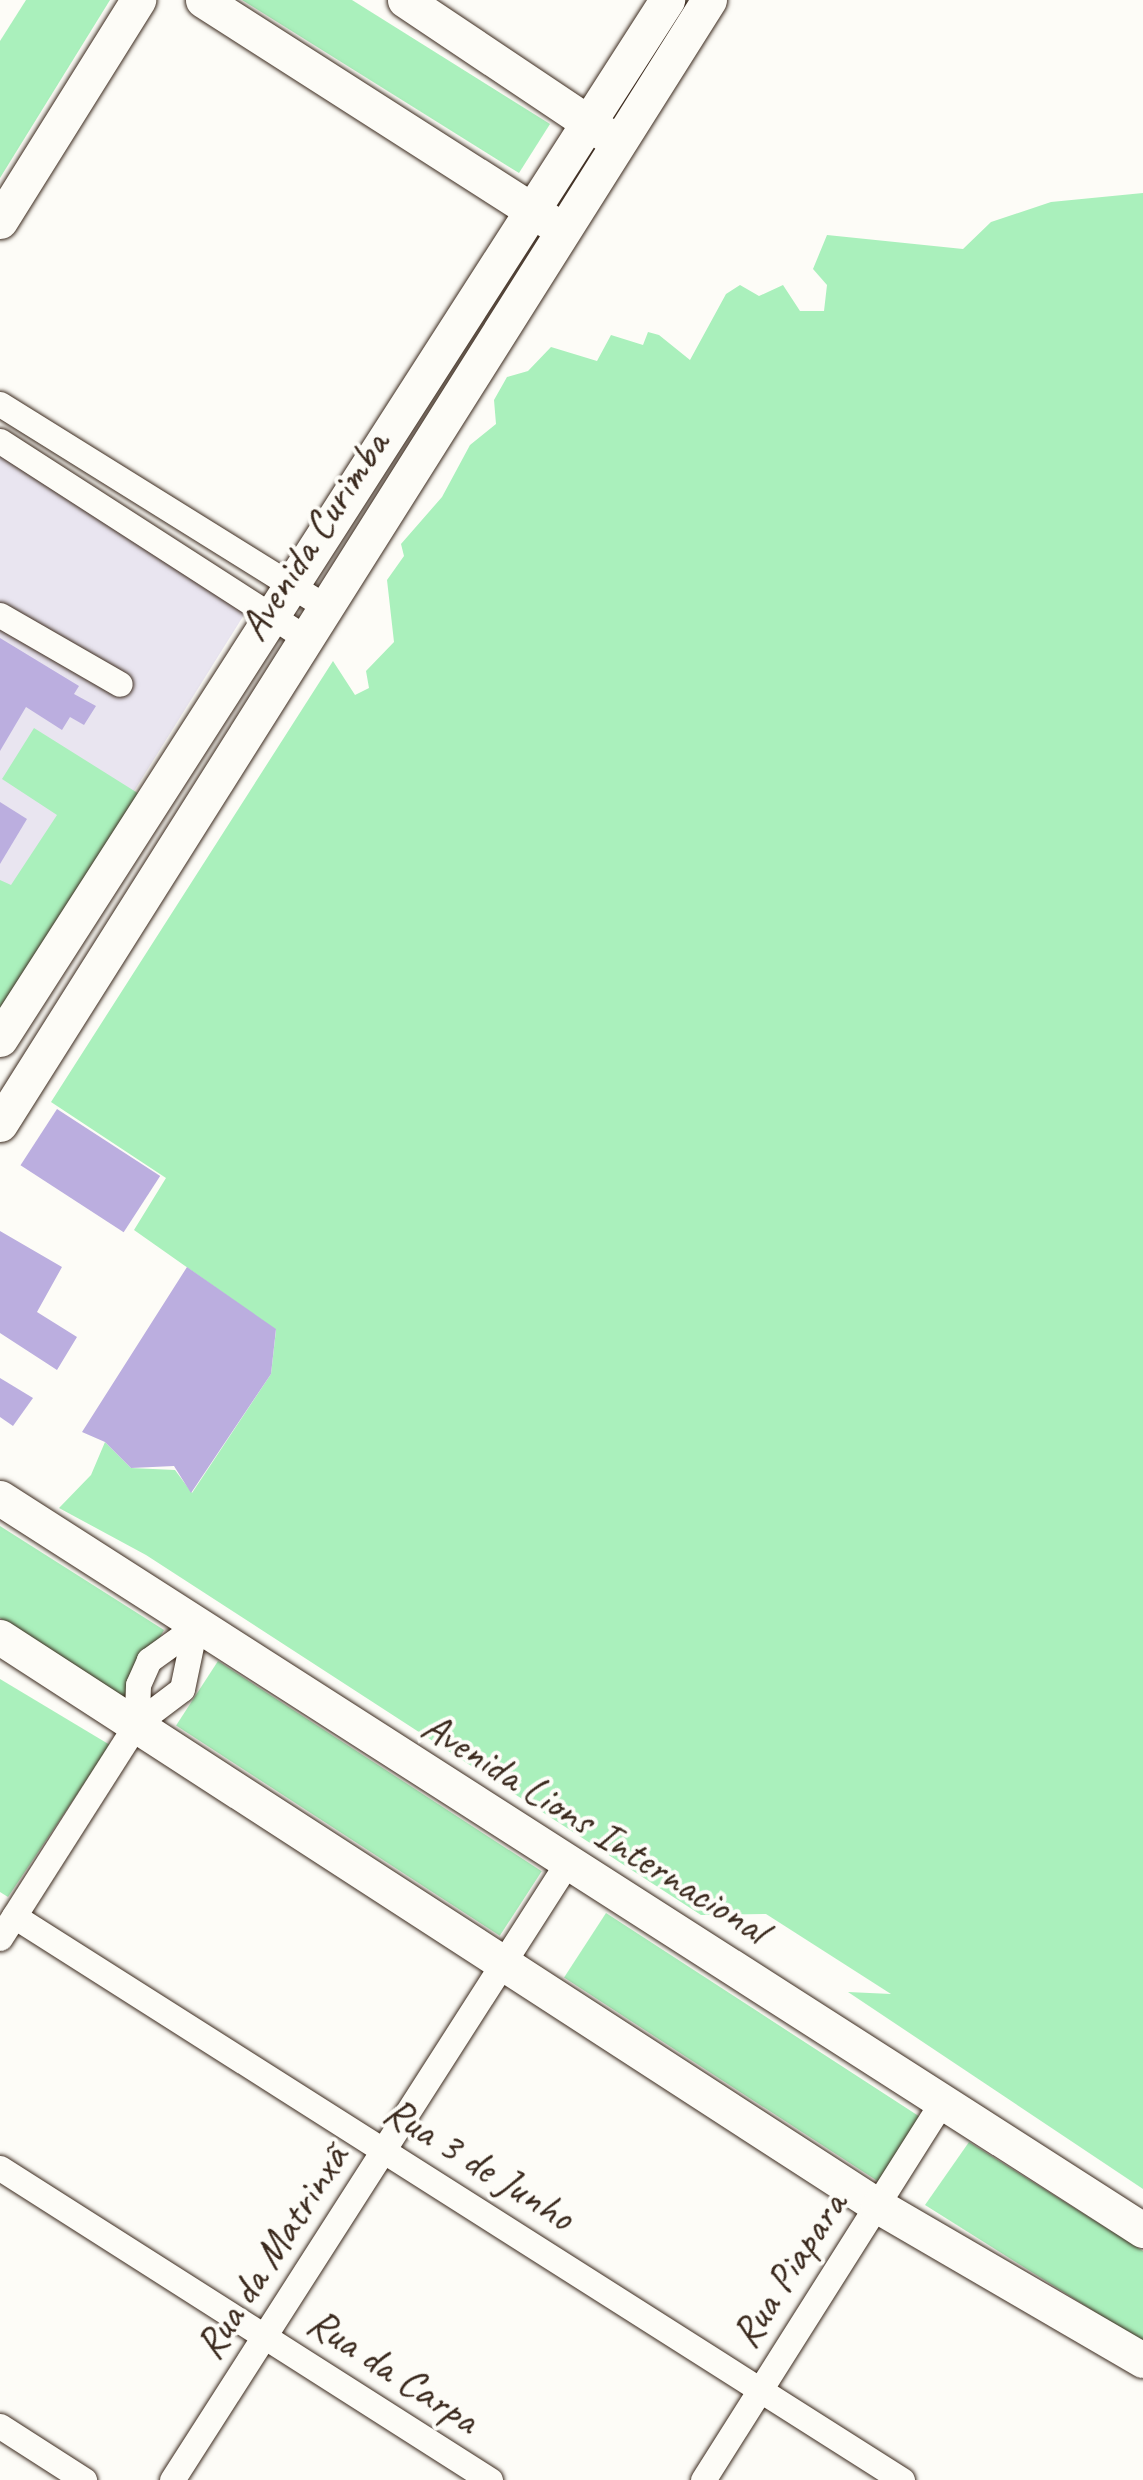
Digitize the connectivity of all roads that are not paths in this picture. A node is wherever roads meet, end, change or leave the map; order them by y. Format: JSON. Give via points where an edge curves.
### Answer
{"nodes":[{"id":1,"x":138,"y":0,"type":"edge"},
{"id":2,"x":204,"y":0,"type":"edge"},
{"id":3,"x":405,"y":0,"type":"edge"},
{"id":4,"x":667,"y":0,"type":"edge"},
{"id":5,"x":710,"y":0,"type":"edge"},
{"id":6,"x":603,"y":133,"type":"junction"},
{"id":7,"x":548,"y":220,"type":"junction"},
{"id":8,"x":0,"y":221,"type":"edge"},
{"id":9,"x":0,"y":404,"type":"edge"},
{"id":10,"x":0,"y":442,"type":"edge"},
{"id":11,"x":308,"y":596,"type":"junction"},
{"id":12,"x":0,"y":615,"type":"edge"},
{"id":13,"x":288,"y":626,"type":"junction"},
{"id":14,"x":120,"y":684,"type":"dead end"},
{"id":15,"x":0,"y":1039,"type":"edge"},
{"id":16,"x":0,"y":1124,"type":"edge"},
{"id":17,"x":0,"y":1498,"type":"edge"},
{"id":18,"x":196,"y":1627,"type":"junction"},
{"id":19,"x":0,"y":1637,"type":"edge"},
{"id":20,"x":136,"y":1723,"type":"junction"},
{"id":21,"x":567,"y":1863,"type":"junction"},
{"id":22,"x":7,"y":1927,"type":"edge"},
{"id":23,"x":506,"y":1962,"type":"junction"},
{"id":24,"x":942,"y":2102,"type":"junction"},
{"id":25,"x":385,"y":2152,"type":"junction"},
{"id":26,"x":0,"y":2168,"type":"edge"},
{"id":27,"x":878,"y":2206,"type":"junction"},
{"id":28,"x":1143,"y":2230,"type":"edge"},
{"id":29,"x":265,"y":2336,"type":"junction"},
{"id":30,"x":1143,"y":2360,"type":"edge"},
{"id":31,"x":760,"y":2390,"type":"junction"},
{"id":32,"x":0,"y":2426,"type":"edge"},
{"id":33,"x":84,"y":2480,"type":"edge"},
{"id":34,"x":172,"y":2480,"type":"edge"},
{"id":35,"x":490,"y":2480,"type":"edge"},
{"id":36,"x":702,"y":2480,"type":"edge"},
{"id":37,"x":902,"y":2480,"type":"edge"}],
"edges":[{"from":1,"to":8,"type":"street"},
{"from":2,"to":7,"type":"street"},
{"from":3,"to":6,"type":"street"},
{"from":4,"to":6,"type":"street","name":"Avenida Curimba"},
{"from":5,"to":6,"type":"street","name":"Avenida Curimba"},
{"from":6,"to":7,"type":"street","name":"Avenida Curimba"},
{"from":7,"to":11,"type":"street","name":"Avenida Curimba"},
{"from":9,"to":11,"type":"street"},
{"from":10,"to":13,"type":"street"},
{"from":11,"to":13,"type":"street","name":"Avenida Curimba"},
{"from":12,"to":14,"type":"street"},
{"from":13,"to":15,"type":"street","name":"Avenida Curimba"},
{"from":13,"to":16,"type":"street","name":"Avenida Curimba"},
{"from":17,"to":18,"type":"street","name":"Avenida Lions Internacional"},
{"from":18,"to":20,"type":"street","via":[[188,1679]]},
{"from":18,"to":20,"type":"street","via":[[148,1660],[138,1685]]},
{"from":18,"to":21,"type":"street","name":"Avenida Lions Internacional"},
{"from":19,"to":20,"type":"street"},
{"from":20,"to":22,"type":"street"},
{"from":20,"to":23,"type":"street"},
{"from":21,"to":23,"type":"street","name":"Rua da Matrinxã"},
{"from":21,"to":24,"type":"street","name":"Avenida Lions Internacional"},
{"from":22,"to":25,"type":"street","name":"Rua 3 de Junho"},
{"from":23,"to":25,"type":"street","name":"Rua da Matrinxã"},
{"from":23,"to":27,"type":"street"},
{"from":24,"to":27,"type":"street","name":"Rua Piapara"},
{"from":24,"to":28,"type":"street","name":"Avenida Lions Internacional"},
{"from":25,"to":29,"type":"street","name":"Rua da Matrinxã"},
{"from":25,"to":31,"type":"street","name":"Rua 3 de Junho"},
{"from":26,"to":29,"type":"street","name":"Rua da Carpa"},
{"from":27,"to":30,"type":"street"},
{"from":27,"to":31,"type":"street","name":"Rua Piapara"},
{"from":29,"to":34,"type":"street","name":"Rua da Matrinxã"},
{"from":29,"to":35,"type":"street","name":"Rua da Carpa"},
{"from":31,"to":36,"type":"street","name":"Rua Piapara"},
{"from":31,"to":37,"type":"street","name":"Rua 3 de Junho"},
{"from":32,"to":33,"type":"street"}]}
